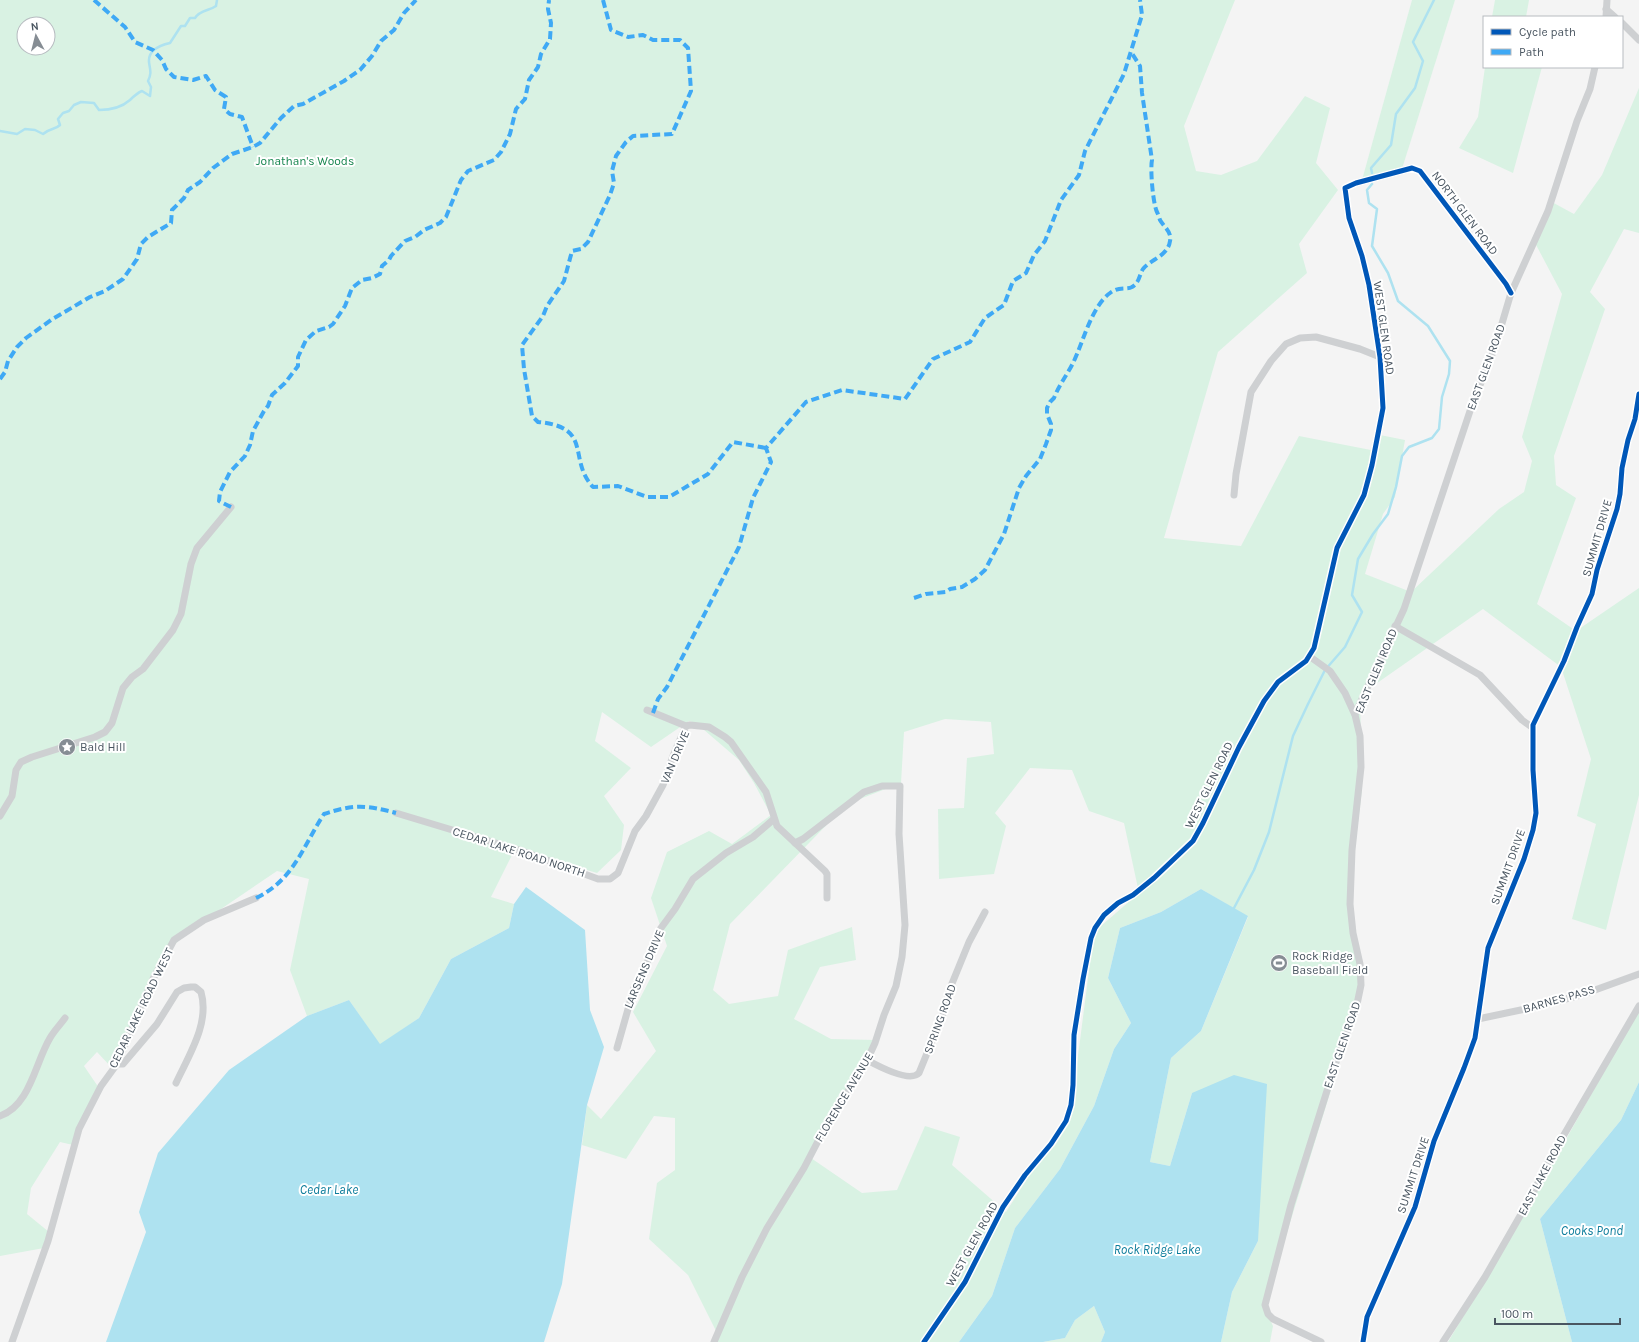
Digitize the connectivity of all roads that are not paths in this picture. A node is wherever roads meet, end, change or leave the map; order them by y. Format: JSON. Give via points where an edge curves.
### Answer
{"nodes":[{"id":1,"x":1607,"y":0,"type":"edge"},
{"id":2,"x":1606,"y":13,"type":"edge"},
{"id":3,"x":1623,"y":24,"type":"edge"},
{"id":4,"x":1639,"y":40,"type":"edge"},
{"id":5,"x":1595,"y":68,"type":"edge"},
{"id":6,"x":1345,"y":188,"type":"joint"},
{"id":7,"x":1511,"y":293,"type":"junction"},
{"id":8,"x":1380,"y":357,"type":"junction"},
{"id":9,"x":1639,"y":394,"type":"edge"},
{"id":10,"x":1234,"y":494,"type":"dead end"},
{"id":11,"x":232,"y":508,"type":"dead end"},
{"id":12,"x":1395,"y":626,"type":"junction"},
{"id":13,"x":1310,"y":656,"type":"junction"},
{"id":14,"x":647,"y":710,"type":"dead end"},
{"id":15,"x":1355,"y":714,"type":"junction"},
{"id":16,"x":686,"y":726,"type":"junction"},
{"id":17,"x":1533,"y":728,"type":"junction"},
{"id":18,"x":396,"y":813,"type":"dead end"},
{"id":19,"x":0,"y":816,"type":"edge"},
{"id":20,"x":774,"y":820,"type":"junction"},
{"id":21,"x":795,"y":843,"type":"junction"},
{"id":22,"x":626,"y":852,"type":"joint"},
{"id":23,"x":256,"y":898,"type":"dead end"},
{"id":24,"x":827,"y":898,"type":"dead end"},
{"id":25,"x":985,"y":912,"type":"dead end"},
{"id":26,"x":1639,"y":974,"type":"edge"},
{"id":27,"x":1639,"y":1006,"type":"edge"},
{"id":28,"x":65,"y":1018,"type":"dead end"},
{"id":29,"x":1478,"y":1019,"type":"junction"},
{"id":30,"x":617,"y":1048,"type":"dead end"},
{"id":31,"x":867,"y":1060,"type":"junction"},
{"id":32,"x":117,"y":1064,"type":"junction"},
{"id":33,"x":176,"y":1082,"type":"dead end"},
{"id":34,"x":0,"y":1116,"type":"edge"},
{"id":35,"x":12,"y":1342,"type":"edge"},
{"id":36,"x":714,"y":1342,"type":"edge"},
{"id":37,"x":924,"y":1342,"type":"edge"},
{"id":38,"x":1321,"y":1342,"type":"edge"},
{"id":39,"x":1363,"y":1342,"type":"edge"},
{"id":40,"x":1443,"y":1342,"type":"edge"}],
"edges":[{"from":1,"to":2,"type":"street"},
{"from":3,"to":4,"type":"street"},
{"from":5,"to":7,"type":"street","name":"EAST GLEN ROAD","via":[[1548,211]]},
{"from":6,"to":7,"type":"street","name":"NORTH GLEN ROAD","via":[[1412,168],[1420,171]]},
{"from":6,"to":8,"type":"street","name":"WEST GLEN ROAD","via":[[1349,218],[1369,285]]},
{"from":7,"to":12,"type":"street","name":"EAST GLEN ROAD","via":[[1417,574],[1404,610]]},
{"from":8,"to":10,"type":"street","via":[[1316,337],[1300,338],[1286,344],[1271,361],[1251,392]]},
{"from":8,"to":13,"type":"street","name":"WEST GLEN ROAD","via":[[1383,408],[1372,465],[1364,495],[1337,548]]},
{"from":9,"to":17,"type":"street","name":"SUMMIT DRIVE","via":[[1622,468],[1620,494],[1592,594]]},
{"from":11,"to":19,"type":"street","via":[[197,548],[191,564],[181,614],[173,630],[143,669],[123,688],[112,723],[105,732],[96,737],[21,762],[16,770],[12,796]]},
{"from":12,"to":15,"type":"street","name":"EAST GLEN ROAD"},
{"from":12,"to":17,"type":"street","via":[[1480,675],[1522,720]]},
{"from":13,"to":15,"type":"street","via":[[1330,671]]},
{"from":13,"to":37,"type":"street","name":"WEST GLEN ROAD","via":[[1278,682],[1264,701],[1193,841],[1154,878],[1104,915],[1095,928],[1082,979],[1074,1035],[1071,1104],[1066,1121],[1003,1207],[965,1282]]},
{"from":14,"to":16,"type":"street"},
{"from":15,"to":38,"type":"street","name":"EAST GLEN ROAD","via":[[1360,736],[1361,766],[1352,850],[1350,904],[1361,985],[1356,1009],[1332,1073],[1289,1212],[1265,1305],[1273,1319]]},
{"from":16,"to":20,"type":"street","name":"VAN DRIVE","via":[[709,727],[731,742],[766,792]]},
{"from":16,"to":22,"type":"street","name":"VAN DRIVE","via":[[663,785],[635,831]]},
{"from":17,"to":29,"type":"street","name":"SUMMIT DRIVE","via":[[1536,813],[1533,830],[1488,948]]},
{"from":18,"to":22,"type":"street","name":"CEDAR LAKE ROAD NORTH","via":[[522,851],[598,879],[616,876]]},
{"from":20,"to":21,"type":"street","name":"VAN DRIVE"},
{"from":20,"to":30,"type":"street","name":"LARSENS DRIVE","via":[[753,837],[726,852],[693,879],[658,932],[654,949],[634,988]]},
{"from":21,"to":24,"type":"street","name":"VAN DRIVE","via":[[827,874]]},
{"from":21,"to":31,"type":"street","name":"FLORENCE AVENUE","via":[[864,792],[882,786],[900,786],[899,834],[904,925],[902,957],[896,986]]},
{"from":23,"to":32,"type":"street","name":"CEDAR LAKE ROAD WEST","via":[[204,920],[174,940],[153,978]]},
{"from":25,"to":31,"type":"street","name":"SPRING ROAD","via":[[954,978],[943,1014],[917,1076],[909,1077],[889,1071]]},
{"from":26,"to":29,"type":"street","name":"BARNES PASS","via":[[1584,994]]},
{"from":27,"to":40,"type":"street","name":"EAST LAKE ROAD","via":[[1485,1276]]},
{"from":28,"to":34,"type":"street","via":[[50,1038],[22,1101],[11,1112]]},
{"from":29,"to":39,"type":"street","name":"SUMMIT DRIVE","via":[[1475,1038],[1437,1134],[1415,1207],[1367,1317]]},
{"from":31,"to":36,"type":"street","name":"FLORENCE AVENUE","via":[[830,1118],[804,1168],[767,1228],[744,1271]]},
{"from":32,"to":33,"type":"street","via":[[123,1064],[157,1024],[177,992],[187,987],[195,987],[201,992],[204,1007],[200,1030]]},
{"from":32,"to":35,"type":"street","name":"CEDAR LAKE ROAD WEST","via":[[101,1086],[79,1128],[48,1241]]}]}
